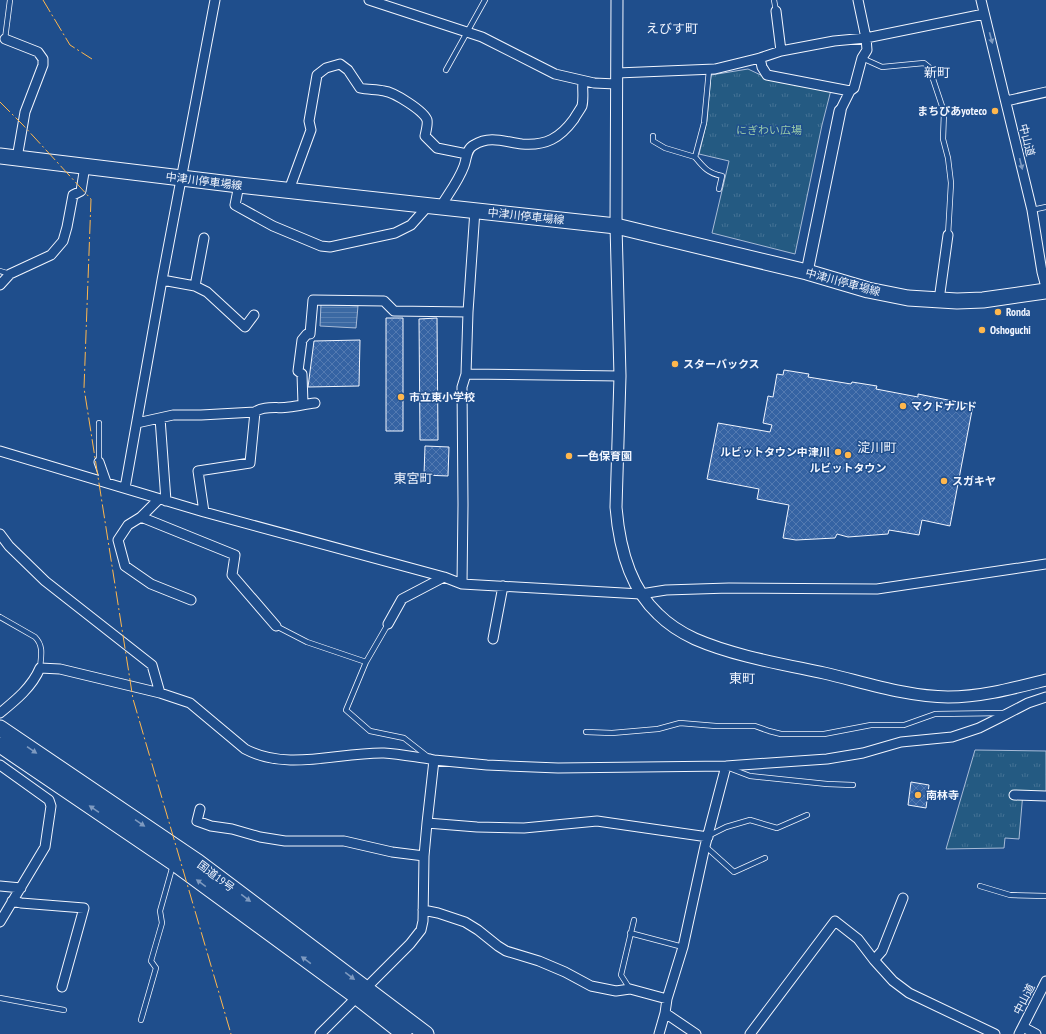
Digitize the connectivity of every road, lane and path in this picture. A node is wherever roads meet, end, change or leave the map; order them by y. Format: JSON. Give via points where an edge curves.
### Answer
{"nodes":[{"id":1,"x":10,"y":0,"type":"edge"},
{"id":2,"x":215,"y":0,"type":"edge"},
{"id":3,"x":369,"y":0,"type":"edge"},
{"id":4,"x":485,"y":0,"type":"edge"},
{"id":5,"x":617,"y":0,"type":"edge"},
{"id":6,"x":774,"y":0,"type":"edge"},
{"id":7,"x":858,"y":0,"type":"edge"},
{"id":8,"x":981,"y":0,"type":"edge"},
{"id":9,"x":776,"y":12,"type":"joint"},
{"id":10,"x":984,"y":14,"type":"junction"},
{"id":11,"x":467,"y":32,"type":"junction"},
{"id":12,"x":3,"y":37,"type":"edge"},
{"id":13,"x":866,"y":38,"type":"junction"},
{"id":14,"x":780,"y":51,"type":"junction"},
{"id":15,"x":760,"y":58,"type":"junction"},
{"id":16,"x":862,"y":58,"type":"junction"},
{"id":17,"x":446,"y":70,"type":"dead end"},
{"id":18,"x":709,"y":70,"type":"junction"},
{"id":19,"x":616,"y":78,"type":"junction"},
{"id":20,"x":583,"y":81,"type":"junction"},
{"id":21,"x":850,"y":91,"type":"junction"},
{"id":22,"x":1046,"y":92,"type":"edge"},
{"id":23,"x":1006,"y":101,"type":"junction"},
{"id":24,"x":840,"y":111,"type":"joint"},
{"id":25,"x":653,"y":136,"type":"dead end"},
{"id":26,"x":467,"y":154,"type":"junction"},
{"id":27,"x":0,"y":156,"type":"edge"},
{"id":28,"x":695,"y":157,"type":"junction"},
{"id":29,"x":17,"y":158,"type":"junction"},
{"id":30,"x":85,"y":166,"type":"junction"},
{"id":31,"x":182,"y":178,"type":"junction"},
{"id":32,"x":238,"y":185,"type":"junction"},
{"id":33,"x":719,"y":189,"type":"dead end"},
{"id":34,"x":288,"y":190,"type":"junction"},
{"id":35,"x":435,"y":206,"type":"junction"},
{"id":36,"x":1046,"y":207,"type":"edge"},
{"id":37,"x":475,"y":210,"type":"junction"},
{"id":38,"x":1032,"y":210,"type":"junction"},
{"id":39,"x":616,"y":226,"type":"junction"},
{"id":40,"x":948,"y":235,"type":"joint"},
{"id":41,"x":204,"y":238,"type":"dead end"},
{"id":42,"x":0,"y":271,"type":"edge"},
{"id":43,"x":806,"y":272,"type":"junction"},
{"id":44,"x":10,"y":274,"type":"junction"},
{"id":45,"x":162,"y":280,"type":"junction"},
{"id":46,"x":0,"y":286,"type":"edge"},
{"id":47,"x":195,"y":286,"type":"junction"},
{"id":48,"x":1046,"y":287,"type":"edge"},
{"id":49,"x":1046,"y":291,"type":"edge"},
{"id":50,"x":939,"y":300,"type":"junction"},
{"id":51,"x":468,"y":312,"type":"junction"},
{"id":52,"x":254,"y":315,"type":"dead end"},
{"id":53,"x":466,"y":374,"type":"junction"},
{"id":54,"x":620,"y":376,"type":"junction"},
{"id":55,"x":315,"y":403,"type":"dead end"},
{"id":56,"x":303,"y":404,"type":"junction"},
{"id":57,"x":255,"y":412,"type":"junction"},
{"id":58,"x":160,"y":418,"type":"junction"},
{"id":59,"x":100,"y":423,"type":"dead end"},
{"id":60,"x":137,"y":424,"type":"junction"},
{"id":61,"x":0,"y":451,"type":"edge"},
{"id":62,"x":99,"y":462,"type":"joint"},
{"id":63,"x":106,"y":482,"type":"junction"},
{"id":64,"x":125,"y":488,"type":"junction"},
{"id":65,"x":162,"y":500,"type":"junction"},
{"id":66,"x":204,"y":512,"type":"junction"},
{"id":67,"x":141,"y":516,"type":"junction"},
{"id":68,"x":0,"y":534,"type":"edge"},
{"id":69,"x":1046,"y":564,"type":"edge"},
{"id":70,"x":444,"y":577,"type":"junction"},
{"id":71,"x":462,"y":584,"type":"junction"},
{"id":72,"x":503,"y":586,"type":"junction"},
{"id":73,"x":641,"y":594,"type":"junction"},
{"id":74,"x":191,"y":600,"type":"dead end"},
{"id":75,"x":0,"y":617,"type":"edge"},
{"id":76,"x":388,"y":624,"type":"joint"},
{"id":77,"x":276,"y":626,"type":"joint"},
{"id":78,"x":493,"y":639,"type":"dead end"},
{"id":79,"x":366,"y":662,"type":"junction"},
{"id":80,"x":40,"y":668,"type":"junction"},
{"id":81,"x":1046,"y":680,"type":"edge"},
{"id":82,"x":160,"y":692,"type":"junction"},
{"id":83,"x":1046,"y":696,"type":"edge"},
{"id":84,"x":0,"y":713,"type":"edge"},
{"id":85,"x":1010,"y":713,"type":"junction"},
{"id":86,"x":0,"y":728,"type":"edge"},
{"id":87,"x":586,"y":732,"type":"dead end"},
{"id":88,"x":0,"y":744,"type":"edge"},
{"id":89,"x":432,"y":760,"type":"junction"},
{"id":90,"x":0,"y":765,"type":"edge"},
{"id":91,"x":726,"y":766,"type":"junction"},
{"id":92,"x":853,"y":785,"type":"dead end"},
{"id":93,"x":1014,"y":795,"type":"dead end"},
{"id":94,"x":1046,"y":796,"type":"edge"},
{"id":95,"x":200,"y":808,"type":"dead end"},
{"id":96,"x":807,"y":816,"type":"dead end"},
{"id":97,"x":427,"y":823,"type":"junction"},
{"id":98,"x":708,"y":836,"type":"junction"},
{"id":99,"x":705,"y":846,"type":"junction"},
{"id":100,"x":424,"y":856,"type":"junction"},
{"id":101,"x":765,"y":858,"type":"dead end"},
{"id":102,"x":174,"y":863,"type":"junction"},
{"id":103,"x":0,"y":886,"type":"edge"},
{"id":104,"x":980,"y":886,"type":"dead end"},
{"id":105,"x":21,"y":888,"type":"junction"},
{"id":106,"x":1046,"y":896,"type":"edge"},
{"id":107,"x":903,"y":898,"type":"dead end"},
{"id":108,"x":12,"y":901,"type":"junction"},
{"id":109,"x":423,"y":910,"type":"junction"},
{"id":110,"x":634,"y":920,"type":"dead end"},
{"id":111,"x":0,"y":922,"type":"edge"},
{"id":112,"x":630,"y":933,"type":"junction"},
{"id":113,"x":683,"y":947,"type":"junction"},
{"id":114,"x":874,"y":960,"type":"junction"},
{"id":115,"x":1046,"y":981,"type":"edge"},
{"id":116,"x":62,"y":987,"type":"dead end"},
{"id":117,"x":630,"y":989,"type":"junction"},
{"id":118,"x":361,"y":992,"type":"junction"},
{"id":119,"x":0,"y":998,"type":"edge"},
{"id":120,"x":667,"y":999,"type":"junction"},
{"id":121,"x":64,"y":1010,"type":"dead end"},
{"id":122,"x":665,"y":1013,"type":"junction"},
{"id":123,"x":141,"y":1020,"type":"dead end"},
{"id":124,"x":1021,"y":1030,"type":"edge"},
{"id":125,"x":320,"y":1034,"type":"edge"},
{"id":126,"x":404,"y":1034,"type":"edge"},
{"id":127,"x":426,"y":1034,"type":"edge"},
{"id":128,"x":659,"y":1034,"type":"edge"},
{"id":129,"x":696,"y":1034,"type":"edge"},
{"id":130,"x":750,"y":1034,"type":"edge"},
{"id":131,"x":995,"y":1034,"type":"edge"},
{"id":132,"x":1036,"y":1034,"type":"edge"}],
"edges":[{"from":1,"to":12,"type":"lane"},
{"from":2,"to":31,"type":"street"},
{"from":3,"to":11,"type":"street"},
{"from":4,"to":11,"type":"lane"},
{"from":5,"to":19,"type":"street"},
{"from":6,"to":9,"type":"lane"},
{"from":7,"to":13,"type":"street"},
{"from":8,"to":10,"type":"street","name":"中山道"},
{"from":9,"to":14,"type":"street"},
{"from":10,"to":13,"type":"street"},
{"from":10,"to":23,"type":"street","name":"中山道","one_way":true},
{"from":11,"to":17,"type":"lane"},
{"from":11,"to":20,"type":"street","via":[[555,74]]},
{"from":12,"to":29,"type":"street","via":[[38,52],[44,59],[44,65],[25,112]]},
{"from":13,"to":14,"type":"street"},
{"from":13,"to":16,"type":"street","via":[[867,50]]},
{"from":14,"to":15,"type":"street"},
{"from":15,"to":18,"type":"street"},
{"from":15,"to":21,"type":"street","via":[[767,75]]},
{"from":16,"to":21,"type":"street","via":[[854,88]]},
{"from":16,"to":40,"type":"lane","via":[[882,67],[924,63],[929,67],[944,112],[943,139],[951,183]]},
{"from":18,"to":19,"type":"street"},
{"from":18,"to":28,"type":"lane","via":[[704,123]]},
{"from":19,"to":20,"type":"street","via":[[594,83]]},
{"from":19,"to":39,"type":"street"},
{"from":20,"to":26,"type":"street","via":[[582,106],[558,137],[533,144],[484,140],[474,145]]},
{"from":21,"to":24,"type":"street"},
{"from":22,"to":23,"type":"street"},
{"from":23,"to":38,"type":"street","name":"中山道","one_way":true},
{"from":24,"to":43,"type":"street"},
{"from":25,"to":28,"type":"lane","via":[[653,141],[665,148]]},
{"from":26,"to":34,"type":"street","via":[[437,148],[425,136],[427,121],[422,112],[386,91],[360,88],[348,70],[340,64],[326,68],[317,75],[309,121],[311,130]]},
{"from":26,"to":35,"type":"street","via":[[461,173]]},
{"from":27,"to":29,"type":"main road","name":"中津川停車場線"},
{"from":28,"to":33,"type":"lane","via":[[711,174],[722,176]]},
{"from":29,"to":30,"type":"main road","name":"中津川停車場線"},
{"from":30,"to":31,"type":"main road","name":"中津川停車場線"},
{"from":30,"to":44,"type":"street","via":[[81,192],[73,195],[63,241],[51,255]]},
{"from":31,"to":32,"type":"main road","name":"中津川停車場線"},
{"from":31,"to":45,"type":"street"},
{"from":32,"to":34,"type":"main road","name":"中津川停車場線"},
{"from":32,"to":35,"type":"street","via":[[235,205],[273,226],[321,246],[330,247],[395,234]]},
{"from":34,"to":35,"type":"main road","name":"中津川停車場線"},
{"from":35,"to":37,"type":"main road","name":"中津川停車場線"},
{"from":36,"to":38,"type":"lane"},
{"from":37,"to":39,"type":"main road","name":"中津川停車場線"},
{"from":37,"to":51,"type":"street"},
{"from":38,"to":48,"type":"street","name":"中山道"},
{"from":39,"to":43,"type":"main road","name":"中津川停車場線"},
{"from":39,"to":54,"type":"street"},
{"from":40,"to":50,"type":"street"},
{"from":41,"to":47,"type":"street"},
{"from":42,"to":44,"type":"lane"},
{"from":43,"to":50,"type":"main road","name":"中津川停車場線","via":[[868,290],[908,298]]},
{"from":44,"to":46,"type":"street"},
{"from":45,"to":47,"type":"street"},
{"from":45,"to":60,"type":"street"},
{"from":47,"to":52,"type":"street","via":[[207,292],[245,327]]},
{"from":49,"to":50,"type":"main road","name":"中津川停車場線","via":[[983,300]]},
{"from":51,"to":53,"type":"street"},
{"from":51,"to":56,"type":"street","via":[[394,311],[384,301],[313,300],[310,334],[302,340],[298,371],[302,374]]},
{"from":53,"to":54,"type":"street"},
{"from":53,"to":71,"type":"street","via":[[462,387]]},
{"from":54,"to":73,"type":"street","via":[[616,507],[628,568]]},
{"from":55,"to":56,"type":"street"},
{"from":56,"to":57,"type":"street","via":[[260,408]]},
{"from":57,"to":58,"type":"street","via":[[173,415]]},
{"from":57,"to":66,"type":"street","via":[[250,463],[198,471]]},
{"from":58,"to":60,"type":"street"},
{"from":58,"to":65,"type":"street"},
{"from":59,"to":62,"type":"lane"},
{"from":60,"to":64,"type":"street"},
{"from":61,"to":63,"type":"street"},
{"from":62,"to":63,"type":"street"},
{"from":63,"to":64,"type":"street"},
{"from":64,"to":65,"type":"street"},
{"from":65,"to":66,"type":"street"},
{"from":65,"to":67,"type":"street"},
{"from":66,"to":70,"type":"street"},
{"from":67,"to":74,"type":"street","via":[[128,525],[118,540],[124,566],[151,584]]},
{"from":67,"to":77,"type":"street","via":[[235,555],[232,575]]},
{"from":68,"to":82,"type":"street","via":[[45,581],[152,665]]},
{"from":69,"to":73,"type":"street","via":[[877,589],[729,588],[666,590]]},
{"from":70,"to":71,"type":"street"},
{"from":70,"to":76,"type":"street","via":[[402,599]]},
{"from":71,"to":72,"type":"street"},
{"from":72,"to":73,"type":"street"},
{"from":72,"to":78,"type":"street"},
{"from":73,"to":81,"type":"street","via":[[667,622],[695,639],[729,650],[876,686],[947,697],[1001,692]]},
{"from":75,"to":80,"type":"lane","via":[[39,641],[42,651]]},
{"from":76,"to":79,"type":"lane"},
{"from":77,"to":79,"type":"lane","via":[[307,642]]},
{"from":79,"to":89,"type":"lane","via":[[346,710],[370,730],[404,738]]},
{"from":80,"to":82,"type":"street","via":[[60,669]]},
{"from":80,"to":84,"type":"street","via":[[29,686]]},
{"from":82,"to":89,"type":"street","via":[[190,704],[245,749],[265,757],[295,761],[384,753]]},
{"from":83,"to":85,"type":"street"},
{"from":85,"to":87,"type":"lane","via":[[935,714],[904,725],[871,726],[824,734],[781,734],[755,726],[680,723],[658,729],[612,733]]},
{"from":85,"to":91,"type":"street","via":[[952,737],[901,742],[863,753],[827,759]]},
{"from":86,"to":118,"type":"main road","name":"国道19号","one_way":true,"via":[[198,862]]},
{"from":102,"to":88,"type":"main road","name":"国道19号","one_way":true},
{"from":89,"to":91,"type":"street","via":[[558,768]]},
{"from":89,"to":97,"type":"street"},
{"from":90,"to":105,"type":"street","via":[[49,800],[51,806],[45,847]]},
{"from":91,"to":92,"type":"lane","via":[[750,776]]},
{"from":91,"to":98,"type":"street"},
{"from":93,"to":94,"type":"street"},
{"from":95,"to":100,"type":"street","via":[[197,821],[260,837],[285,841],[344,841]]},
{"from":96,"to":98,"type":"lane","via":[[777,828],[750,820],[726,827]]},
{"from":97,"to":98,"type":"street","via":[[524,828],[597,821]]},
{"from":97,"to":100,"type":"street"},
{"from":98,"to":99,"type":"street"},
{"from":99,"to":101,"type":"lane","via":[[734,872]]},
{"from":99,"to":113,"type":"street"},
{"from":100,"to":109,"type":"street"},
{"from":118,"to":102,"type":"main road","name":"国道19号","one_way":true},
{"from":102,"to":123,"type":"lane","via":[[160,911],[162,923],[151,961],[156,968]]},
{"from":103,"to":105,"type":"street"},
{"from":104,"to":106,"type":"lane","via":[[1010,895]]},
{"from":105,"to":108,"type":"street"},
{"from":107,"to":114,"type":"street","via":[[882,950]]},
{"from":108,"to":111,"type":"street"},
{"from":108,"to":116,"type":"street","via":[[84,908]]},
{"from":109,"to":117,"type":"street","via":[[465,922],[506,951],[558,970],[592,986],[616,991]]},
{"from":109,"to":118,"type":"street","via":[[421,930]]},
{"from":110,"to":112,"type":"lane"},
{"from":112,"to":113,"type":"lane"},
{"from":112,"to":117,"type":"lane","via":[[621,975]]},
{"from":113,"to":120,"type":"street"},
{"from":114,"to":130,"type":"street","via":[[858,939],[835,921]]},
{"from":114,"to":131,"type":"street","via":[[909,994]]},
{"from":115,"to":124,"type":"street","name":"中山道"},
{"from":117,"to":120,"type":"street"},
{"from":118,"to":125,"type":"street"},
{"from":118,"to":126,"type":"main road","name":"国道19号"},
{"from":118,"to":127,"type":"main road","name":"国道19号"},
{"from":119,"to":121,"type":"lane"},
{"from":120,"to":122,"type":"street"},
{"from":122,"to":128,"type":"street"},
{"from":122,"to":129,"type":"street"},
{"from":124,"to":132,"type":"street"}]}
